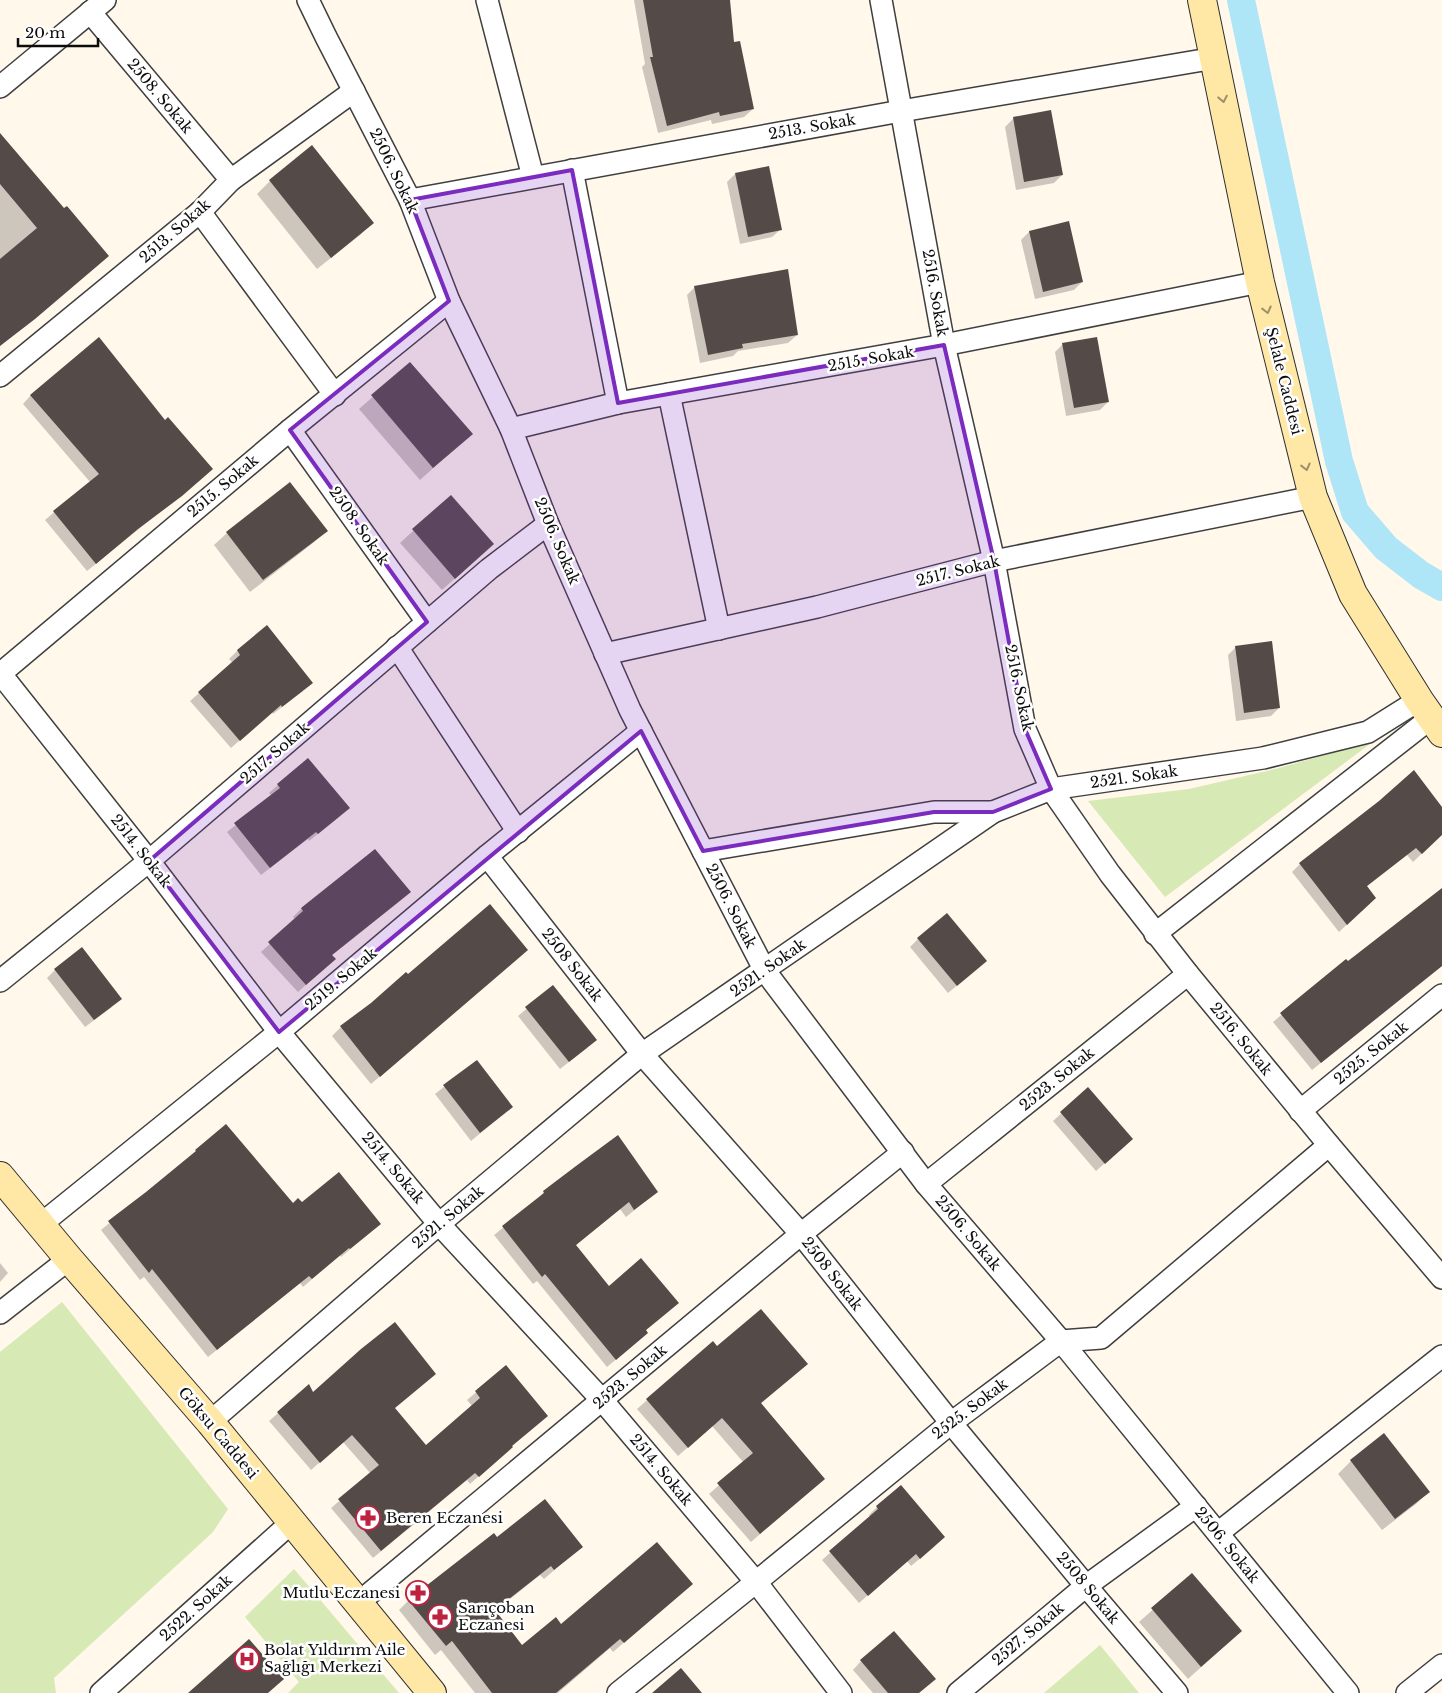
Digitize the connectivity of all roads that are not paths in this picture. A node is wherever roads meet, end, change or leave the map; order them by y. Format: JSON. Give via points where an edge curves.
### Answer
{"nodes":[{"id":1,"x":487,"y":0,"type":"edge"},
{"id":2,"x":882,"y":0,"type":"edge"},
{"id":3,"x":1202,"y":0,"type":"edge"},
{"id":4,"x":314,"y":1,"type":"edge"},
{"id":5,"x":97,"y":6,"type":"edge"},
{"id":6,"x":1215,"y":58,"type":"junction"},
{"id":7,"x":0,"y":87,"type":"edge"},
{"id":8,"x":354,"y":91,"type":"junction"},
{"id":9,"x":901,"y":110,"type":"junction"},
{"id":10,"x":572,"y":170,"type":"junction"},
{"id":11,"x":533,"y":177,"type":"junction"},
{"id":12,"x":231,"y":180,"type":"junction"},
{"id":13,"x":410,"y":200,"type":"junction"},
{"id":14,"x":200,"y":212,"type":"junction"},
{"id":15,"x":1260,"y":282,"type":"junction"},
{"id":16,"x":449,"y":301,"type":"junction"},
{"id":17,"x":944,"y":346,"type":"junction"},
{"id":18,"x":0,"y":376,"type":"edge"},
{"id":19,"x":669,"y":394,"type":"junction"},
{"id":20,"x":334,"y":395,"type":"junction"},
{"id":21,"x":618,"y":403,"type":"junction"},
{"id":22,"x":511,"y":429,"type":"junction"},
{"id":23,"x":290,"y":430,"type":"junction"},
{"id":24,"x":1313,"y":498,"type":"junction"},
{"id":25,"x":548,"y":524,"type":"junction"},
{"id":26,"x":994,"y":561,"type":"junction"},
{"id":27,"x":427,"y":622,"type":"junction"},
{"id":28,"x":719,"y":629,"type":"junction"},
{"id":29,"x":397,"y":647,"type":"junction"},
{"id":30,"x":605,"y":654,"type":"junction"},
{"id":31,"x":0,"y":674,"type":"edge"},
{"id":32,"x":1431,"y":717,"type":"edge"},
{"id":33,"x":641,"y":731,"type":"junction"},
{"id":34,"x":1051,"y":790,"type":"junction"},
{"id":35,"x":993,"y":812,"type":"junction"},
{"id":36,"x":518,"y":832,"type":"junction"},
{"id":37,"x":703,"y":851,"type":"junction"},
{"id":38,"x":487,"y":856,"type":"junction"},
{"id":39,"x":150,"y":861,"type":"junction"},
{"id":40,"x":1155,"y":934,"type":"junction"},
{"id":41,"x":765,"y":971,"type":"junction"},
{"id":42,"x":1188,"y":974,"type":"junction"},
{"id":43,"x":0,"y":981,"type":"edge"},
{"id":44,"x":1442,"y":995,"type":"edge"},
{"id":45,"x":279,"y":1032,"type":"junction"},
{"id":46,"x":642,"y":1054,"type":"junction"},
{"id":47,"x":1300,"y":1111,"type":"junction"},
{"id":48,"x":1329,"y":1145,"type":"junction"},
{"id":49,"x":903,"y":1152,"type":"junction"},
{"id":50,"x":0,"y":1176,"type":"edge"},
{"id":51,"x":926,"y":1184,"type":"junction"},
{"id":52,"x":439,"y":1224,"type":"junction"},
{"id":53,"x":40,"y":1225,"type":"junction"},
{"id":54,"x":801,"y":1234,"type":"junction"},
{"id":55,"x":69,"y":1259,"type":"junction"},
{"id":56,"x":1442,"y":1278,"type":"edge"},
{"id":57,"x":0,"y":1313,"type":"edge"},
{"id":58,"x":1060,"y":1341,"type":"junction"},
{"id":59,"x":1442,"y":1356,"type":"edge"},
{"id":60,"x":602,"y":1400,"type":"junction"},
{"id":61,"x":210,"y":1422,"type":"junction"},
{"id":62,"x":951,"y":1423,"type":"junction"},
{"id":63,"x":1196,"y":1506,"type":"junction"},
{"id":64,"x":292,"y":1522,"type":"junction"},
{"id":65,"x":1218,"y":1533,"type":"junction"},
{"id":66,"x":756,"y":1582,"type":"junction"},
{"id":67,"x":1086,"y":1586,"type":"junction"},
{"id":68,"x":357,"y":1604,"type":"junction"},
{"id":69,"x":1442,"y":1665,"type":"edge"},
{"id":70,"x":101,"y":1693,"type":"edge"},
{"id":71,"x":432,"y":1693,"type":"edge"},
{"id":72,"x":618,"y":1693,"type":"edge"},
{"id":73,"x":842,"y":1693,"type":"edge"},
{"id":74,"x":958,"y":1693,"type":"edge"},
{"id":75,"x":1177,"y":1693,"type":"edge"},
{"id":76,"x":1348,"y":1693,"type":"edge"},
{"id":77,"x":1406,"y":1693,"type":"edge"}],
"edges":[{"from":1,"to":11,"type":"street"},
{"from":2,"to":9,"type":"street","name":"2516. Sokak"},
{"from":3,"to":6,"type":"street","name":"Şelale Caddesi"},
{"from":4,"to":8,"type":"street","name":"2506. Sokak"},
{"from":5,"to":7,"type":"street"},
{"from":5,"to":12,"type":"street","name":"2508. Sokak"},
{"from":6,"to":9,"type":"street","name":"2513. Sokak"},
{"from":6,"to":15,"type":"street","name":"Şelale Caddesi","one_way":true},
{"from":8,"to":12,"type":"street","name":"2513. Sokak"},
{"from":8,"to":13,"type":"street","name":"2506. Sokak"},
{"from":9,"to":10,"type":"street","name":"2513. Sokak"},
{"from":9,"to":17,"type":"street","name":"2516. Sokak"},
{"from":10,"to":11,"type":"street","name":"2513. Sokak"},
{"from":10,"to":21,"type":"street"},
{"from":11,"to":13,"type":"street","name":"2513. Sokak"},
{"from":12,"to":14,"type":"street","name":"2513. Sokak"},
{"from":13,"to":16,"type":"street","name":"2506. Sokak"},
{"from":14,"to":18,"type":"street","name":"2513. Sokak"},
{"from":14,"to":20,"type":"street"},
{"from":15,"to":17,"type":"street","name":"2515. Sokak"},
{"from":15,"to":24,"type":"street","name":"Şelale Caddesi","one_way":true},
{"from":16,"to":20,"type":"street","name":"2515. Sokak"},
{"from":16,"to":22,"type":"street","name":"2506. Sokak"},
{"from":17,"to":19,"type":"street","name":"2515. Sokak"},
{"from":17,"to":26,"type":"street","name":"2516. Sokak"},
{"from":19,"to":21,"type":"street","name":"2515. Sokak"},
{"from":19,"to":28,"type":"street"},
{"from":20,"to":23,"type":"street","name":"2515. Sokak"},
{"from":21,"to":22,"type":"street","name":"2515. Sokak"},
{"from":22,"to":25,"type":"street","name":"2506. Sokak"},
{"from":23,"to":27,"type":"street","name":"2508. Sokak"},
{"from":23,"to":31,"type":"street","name":"2515. Sokak"},
{"from":24,"to":26,"type":"street","name":"2517. Sokak"},
{"from":24,"to":32,"type":"street","name":"Şelale Caddesi","via":[[1352,594]]},
{"from":25,"to":27,"type":"street","name":"2517. Sokak"},
{"from":25,"to":30,"type":"street","name":"2506. Sokak"},
{"from":26,"to":28,"type":"street","name":"2517. Sokak"},
{"from":26,"to":34,"type":"street","name":"2516. Sokak","via":[[1026,729]]},
{"from":27,"to":29,"type":"street","name":"2517. Sokak"},
{"from":28,"to":30,"type":"street","name":"2517. Sokak"},
{"from":29,"to":36,"type":"street"},
{"from":29,"to":39,"type":"street","name":"2517. Sokak"},
{"from":30,"to":33,"type":"street","name":"2506. Sokak"},
{"from":31,"to":39,"type":"street","name":"2514. Sokak"},
{"from":32,"to":34,"type":"street","name":"2521. Sokak","via":[[1263,758]]},
{"from":32,"to":40,"type":"street"},
{"from":33,"to":36,"type":"street","name":"2519. Sokak"},
{"from":33,"to":37,"type":"street","name":"2506. Sokak"},
{"from":34,"to":35,"type":"street","name":"2521. Sokak"},
{"from":34,"to":40,"type":"street","name":"2516. Sokak"},
{"from":35,"to":37,"type":"street","via":[[934,812]]},
{"from":35,"to":41,"type":"street","name":"2521. Sokak"},
{"from":36,"to":38,"type":"street","name":"2519. Sokak"},
{"from":37,"to":41,"type":"street","name":"2506. Sokak"},
{"from":38,"to":45,"type":"street","name":"2519. Sokak"},
{"from":38,"to":46,"type":"street","name":"2508 Sokak"},
{"from":39,"to":43,"type":"street","name":"2517. Sokak"},
{"from":39,"to":45,"type":"street","name":"2514. Sokak"},
{"from":40,"to":42,"type":"street","name":"2516. Sokak"},
{"from":41,"to":46,"type":"street","name":"2521. Sokak"},
{"from":41,"to":49,"type":"street","name":"2506. Sokak"},
{"from":42,"to":47,"type":"street","name":"2516. Sokak"},
{"from":42,"to":51,"type":"street","name":"2523. Sokak"},
{"from":44,"to":47,"type":"street","name":"2525. Sokak"},
{"from":45,"to":52,"type":"street","name":"2514. Sokak"},
{"from":45,"to":53,"type":"street","name":"2519. Sokak"},
{"from":46,"to":52,"type":"street","name":"2521. Sokak"},
{"from":46,"to":54,"type":"street","name":"2508 Sokak"},
{"from":47,"to":48,"type":"street","name":"2516. Sokak"},
{"from":48,"to":56,"type":"street","name":"2516. Sokak"},
{"from":48,"to":58,"type":"street","via":[[1101,1338]]},
{"from":49,"to":51,"type":"street","name":"2506. Sokak"},
{"from":49,"to":54,"type":"street","name":"2523. Sokak"},
{"from":50,"to":53,"type":"street","name":"Göksu Caddesi"},
{"from":51,"to":58,"type":"street","name":"2506. Sokak"},
{"from":52,"to":60,"type":"street","name":"2514. Sokak"},
{"from":52,"to":61,"type":"street","name":"2521. Sokak"},
{"from":53,"to":55,"type":"street","name":"Göksu Caddesi"},
{"from":54,"to":60,"type":"street","name":"2523. Sokak"},
{"from":54,"to":62,"type":"street","name":"2508 Sokak"},
{"from":55,"to":57,"type":"street"},
{"from":55,"to":61,"type":"street","name":"Göksu Caddesi"},
{"from":58,"to":62,"type":"street","name":"2525. Sokak"},
{"from":58,"to":63,"type":"street","name":"2506. Sokak"},
{"from":59,"to":65,"type":"street"},
{"from":60,"to":66,"type":"street","name":"2514. Sokak"},
{"from":60,"to":68,"type":"street","name":"2523. Sokak"},
{"from":61,"to":64,"type":"street","name":"Göksu Caddesi"},
{"from":62,"to":66,"type":"street","name":"2525. Sokak"},
{"from":62,"to":67,"type":"street","name":"2508 Sokak"},
{"from":63,"to":65,"type":"street","name":"2506. Sokak"},
{"from":63,"to":67,"type":"street","name":"2527. Sokak"},
{"from":64,"to":68,"type":"street","name":"Göksu Caddesi"},
{"from":64,"to":70,"type":"street","name":"2522. Sokak"},
{"from":65,"to":76,"type":"street","name":"2506. Sokak"},
{"from":66,"to":72,"type":"street","name":"2525. Sokak"},
{"from":66,"to":73,"type":"street","name":"2514. Sokak"},
{"from":67,"to":74,"type":"street","name":"2527. Sokak"},
{"from":67,"to":75,"type":"street","name":"2508 Sokak"},
{"from":68,"to":71,"type":"street","name":"Göksu Caddesi"},
{"from":69,"to":77,"type":"street"}]}
